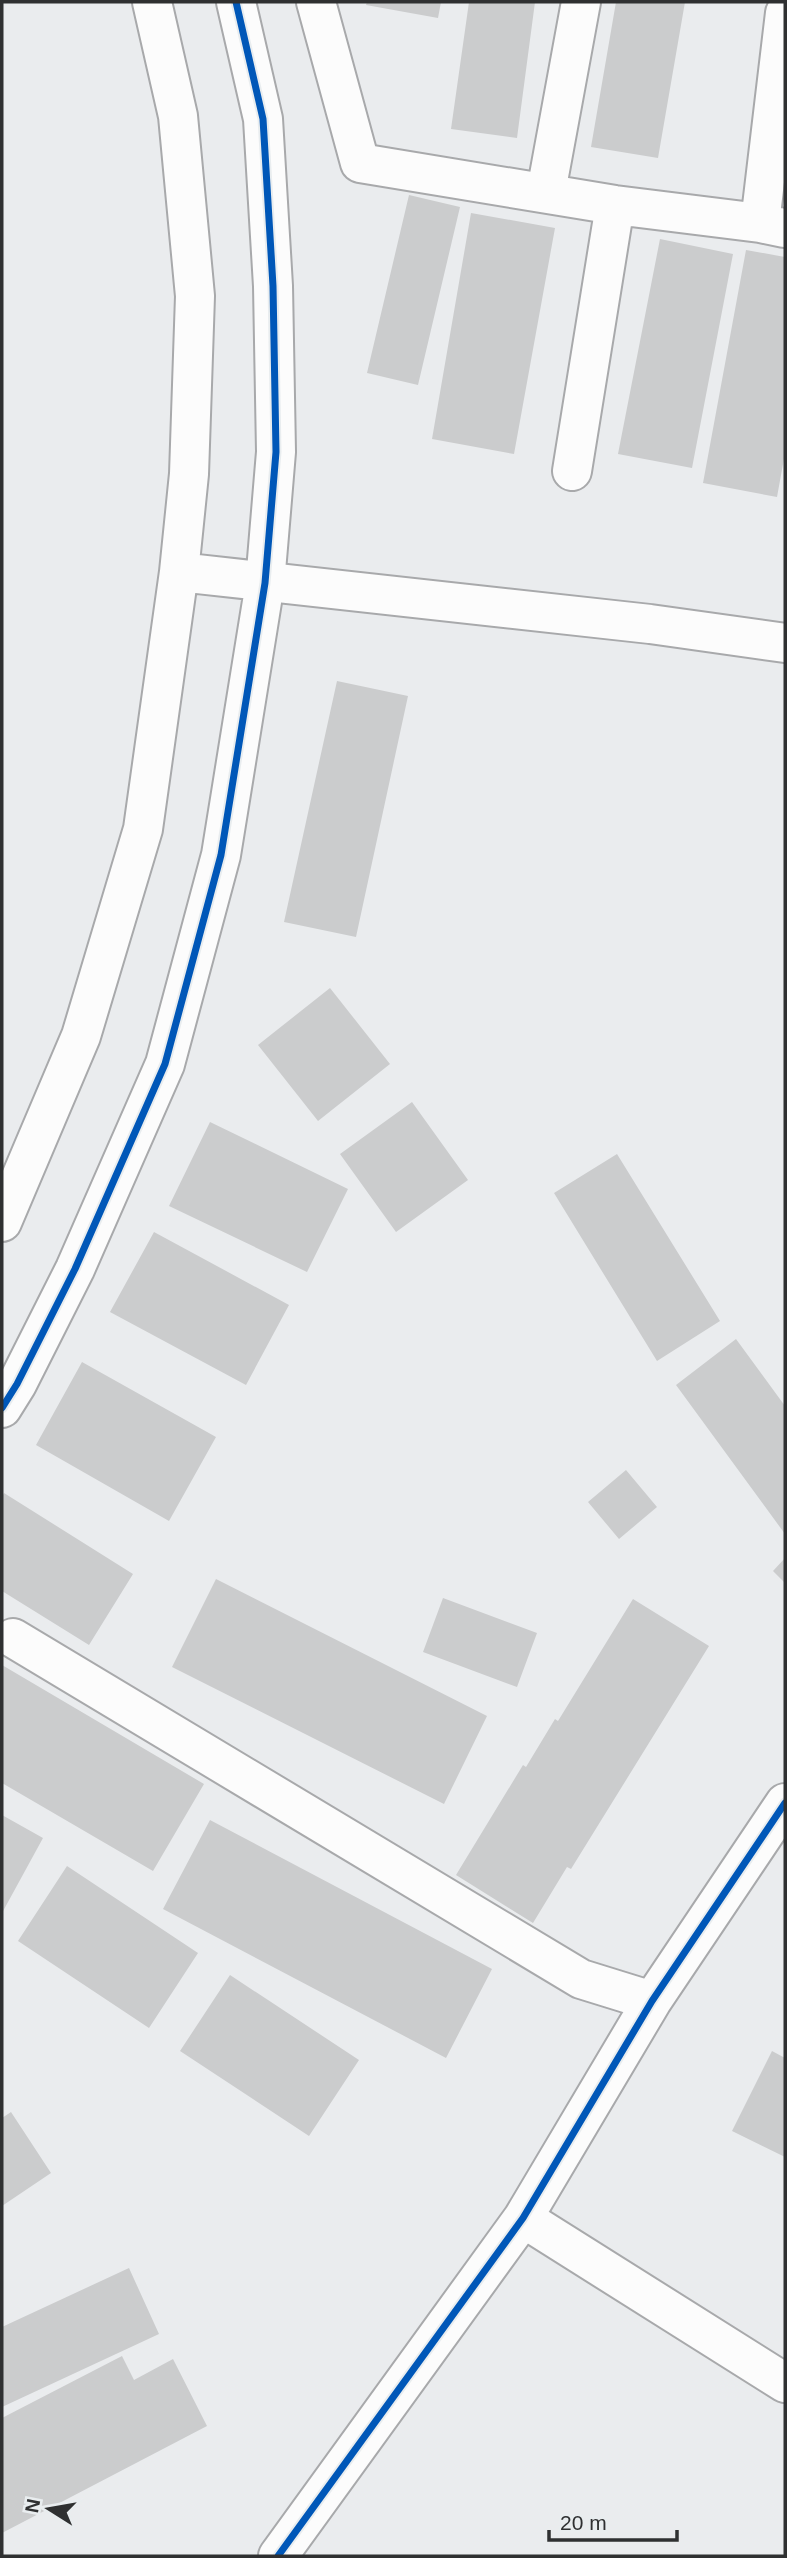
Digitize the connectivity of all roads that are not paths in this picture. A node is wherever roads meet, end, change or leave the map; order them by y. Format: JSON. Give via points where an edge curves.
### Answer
{"nodes":[{"id":1,"x":152,"y":2,"type":"edge"},
{"id":2,"x":236,"y":2,"type":"edge"},
{"id":3,"x":316,"y":2,"type":"edge"},
{"id":4,"x":581,"y":2,"type":"edge"},
{"id":5,"x":785,"y":13,"type":"edge"},
{"id":6,"x":546,"y":192,"type":"junction"},
{"id":7,"x":615,"y":205,"type":"junction"},
{"id":8,"x":773,"y":226,"type":"edge"},
{"id":9,"x":572,"y":471,"type":"dead end"},
{"id":10,"x":179,"y":572,"type":"junction"},
{"id":11,"x":265,"y":583,"type":"junction"},
{"id":12,"x":785,"y":643,"type":"edge"},
{"id":13,"x":2,"y":1222,"type":"edge"},
{"id":14,"x":2,"y":1408,"type":"edge"},
{"id":15,"x":13,"y":1638,"type":"dead end"},
{"id":16,"x":785,"y":1803,"type":"edge"},
{"id":17,"x":652,"y":2001,"type":"junction"},
{"id":18,"x":523,"y":2218,"type":"junction"},
{"id":19,"x":785,"y":2383,"type":"edge"},
{"id":20,"x":278,"y":2556,"type":"edge"}],
"edges":[{"from":1,"to":10,"type":"street","via":[[178,116],[195,296],[189,474]]},
{"from":2,"to":11,"type":"street","via":[[263,119],[271,258],[276,452]]},
{"from":3,"to":6,"type":"street","via":[[360,163]]},
{"from":4,"to":6,"type":"street"},
{"from":5,"to":8,"type":"street"},
{"from":6,"to":7,"type":"street"},
{"from":7,"to":8,"type":"street"},
{"from":7,"to":9,"type":"street"},
{"from":10,"to":11,"type":"street"},
{"from":10,"to":13,"type":"street","via":[[143,829],[80,1037]]},
{"from":11,"to":12,"type":"street"},
{"from":11,"to":14,"type":"street","via":[[221,855],[165,1064],[75,1269]]},
{"from":15,"to":17,"type":"street","via":[[581,1979]]},
{"from":16,"to":17,"type":"street"},
{"from":17,"to":18,"type":"street"},
{"from":18,"to":19,"type":"street"},
{"from":18,"to":20,"type":"street"}]}
